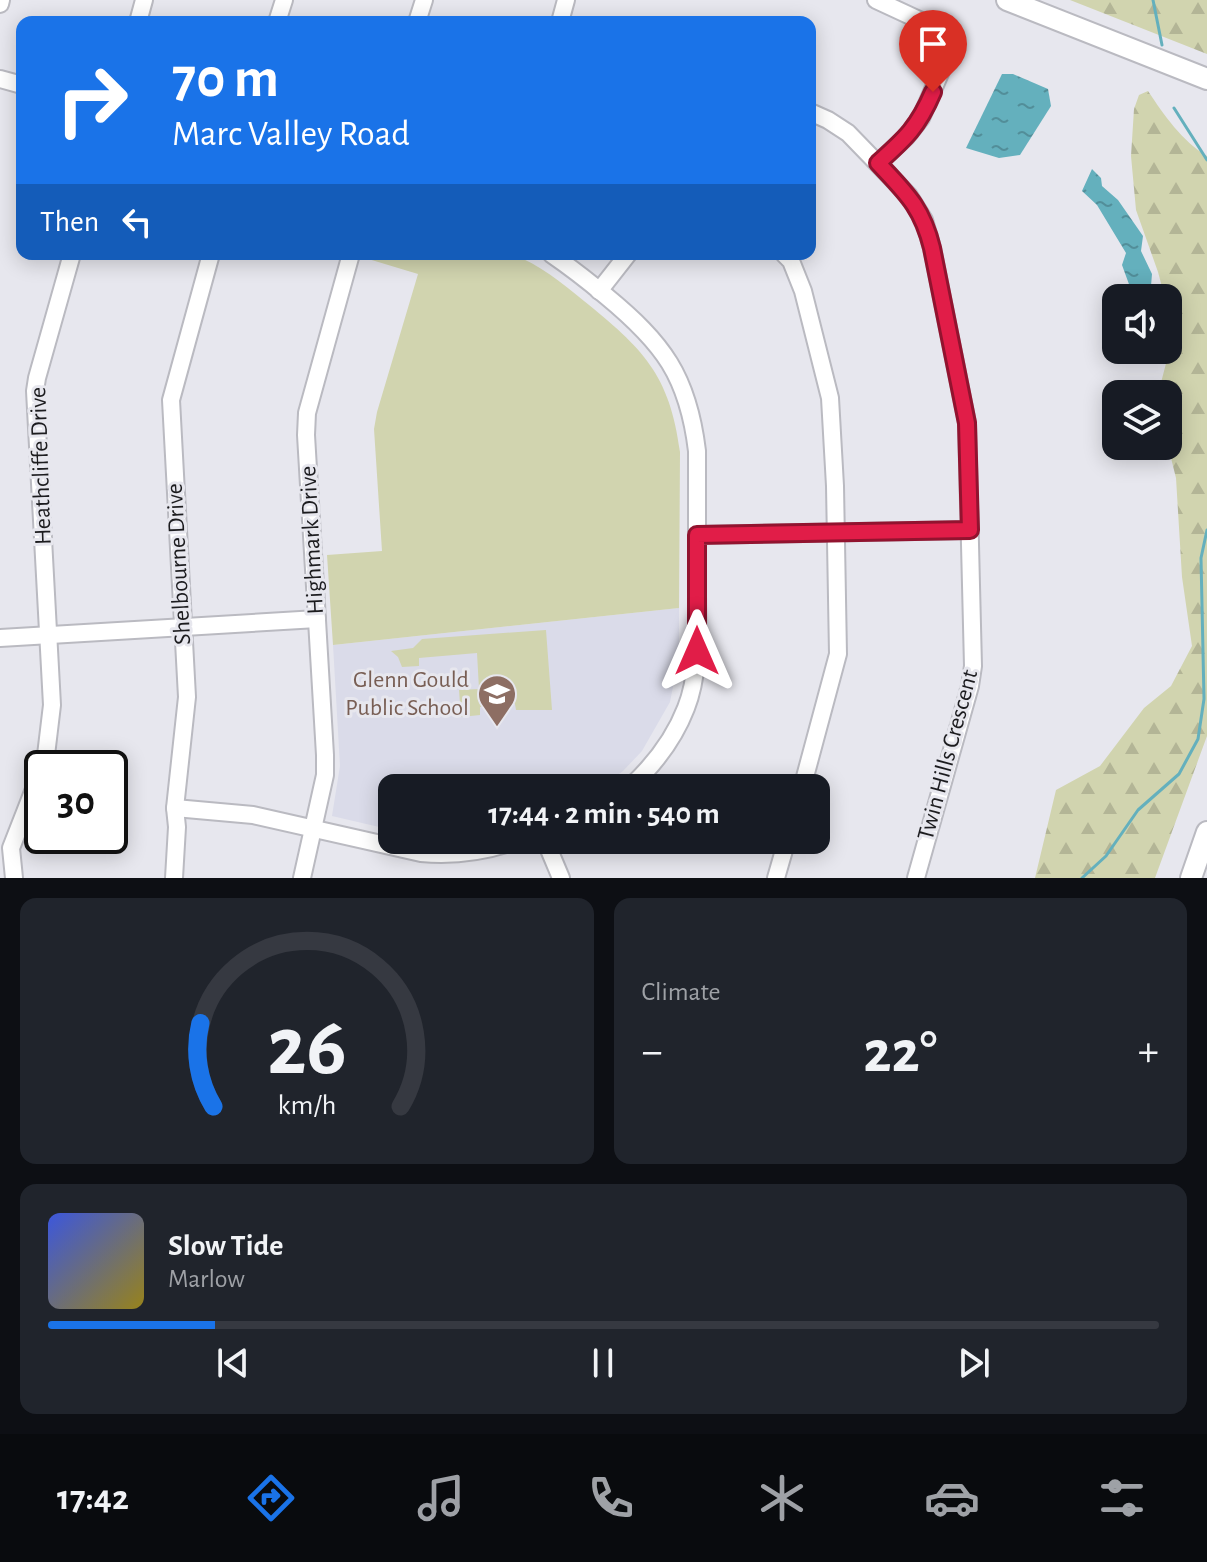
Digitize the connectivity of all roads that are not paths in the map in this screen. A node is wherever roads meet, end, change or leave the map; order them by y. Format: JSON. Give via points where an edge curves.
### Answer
{"nodes":[{"id":1,"x":876,"y":0,"type":"edge"},
{"id":2,"x":1007,"y":0,"type":"edge"},
{"id":3,"x":1207,"y":79,"type":"edge"},
{"id":4,"x":816,"y":115,"type":"edge"},
{"id":5,"x":878,"y":163,"type":"junction"},
{"id":6,"x":70,"y":260,"type":"edge"},
{"id":7,"x":209,"y":260,"type":"edge"},
{"id":8,"x":349,"y":260,"type":"edge"},
{"id":9,"x":559,"y":260,"type":"edge"},
{"id":10,"x":623,"y":260,"type":"edge"},
{"id":11,"x":790,"y":260,"type":"edge"},
{"id":12,"x":599,"y":291,"type":"junction"},
{"id":13,"x":970,"y":530,"type":"junction"},
{"id":14,"x":836,"y":533,"type":"junction"},
{"id":15,"x":697,"y":535,"type":"junction"},
{"id":16,"x":317,"y":619,"type":"junction"},
{"id":17,"x":183,"y":628,"type":"junction"},
{"id":18,"x":49,"y":635,"type":"junction"},
{"id":19,"x":0,"y":638,"type":"edge"},
{"id":20,"x":644,"y":774,"type":"edge"},
{"id":21,"x":806,"y":774,"type":"edge"},
{"id":22,"x":175,"y":808,"type":"junction"},
{"id":23,"x":313,"y":829,"type":"junction"},
{"id":24,"x":1207,"y":832,"type":"edge"},
{"id":25,"x":378,"y":844,"type":"edge"},
{"id":26,"x":551,"y":854,"type":"edge"},
{"id":27,"x":783,"y":854,"type":"edge"},
{"id":28,"x":14,"y":878,"type":"edge"},
{"id":29,"x":174,"y":878,"type":"edge"},
{"id":30,"x":302,"y":878,"type":"edge"},
{"id":31,"x":561,"y":878,"type":"edge"},
{"id":32,"x":776,"y":878,"type":"edge"},
{"id":33,"x":916,"y":878,"type":"edge"},
{"id":34,"x":1191,"y":878,"type":"edge"}],
"edges":[{"from":1,"to":5,"type":"street","via":[[945,32],[952,45],[921,118]]},
{"from":2,"to":3,"type":"main road"},
{"from":4,"to":5,"type":"street","name":"Twin Hills Crescent","via":[[848,133]]},
{"from":5,"to":13,"type":"street","name":"Twin Hills Crescent","via":[[918,208],[932,248],[967,423]]},
{"from":6,"to":18,"type":"street","name":"Heathcliffe Drive","via":[[35,391]]},
{"from":7,"to":17,"type":"street","name":"Shelbourne Drive","via":[[171,400]]},
{"from":8,"to":16,"type":"street","name":"Highmark Drive","via":[[307,413]]},
{"from":9,"to":12,"type":"street"},
{"from":10,"to":12,"type":"street"},
{"from":11,"to":14,"type":"street","via":[[830,398]]},
{"from":12,"to":15,"type":"street","via":[[648,332],[682,386],[697,451]]},
{"from":13,"to":14,"type":"street"},
{"from":13,"to":33,"type":"street","name":"Twin Hills Crescent","via":[[972,678]]},
{"from":14,"to":15,"type":"street"},
{"from":14,"to":21,"type":"street","via":[[838,654]]},
{"from":15,"to":20,"type":"street","via":[[697,651],[688,700],[663,751]]},
{"from":16,"to":17,"type":"street"},
{"from":16,"to":23,"type":"street","name":"Highmark Drive","via":[[325,765]]},
{"from":17,"to":18,"type":"street"},
{"from":17,"to":22,"type":"street","name":"Shelbourne Drive","via":[[187,697]]},
{"from":18,"to":19,"type":"street"},
{"from":18,"to":28,"type":"street","name":"Heathcliffe Drive","via":[[49,736],[11,848]]},
{"from":22,"to":23,"type":"street","via":[[253,815]]},
{"from":22,"to":29,"type":"street","name":"Shelbourne Drive"},
{"from":23,"to":25,"type":"street"},
{"from":23,"to":30,"type":"street","name":"Highmark Drive"},
{"from":24,"to":34,"type":"main road"},
{"from":26,"to":31,"type":"street"},
{"from":27,"to":32,"type":"street"}]}
